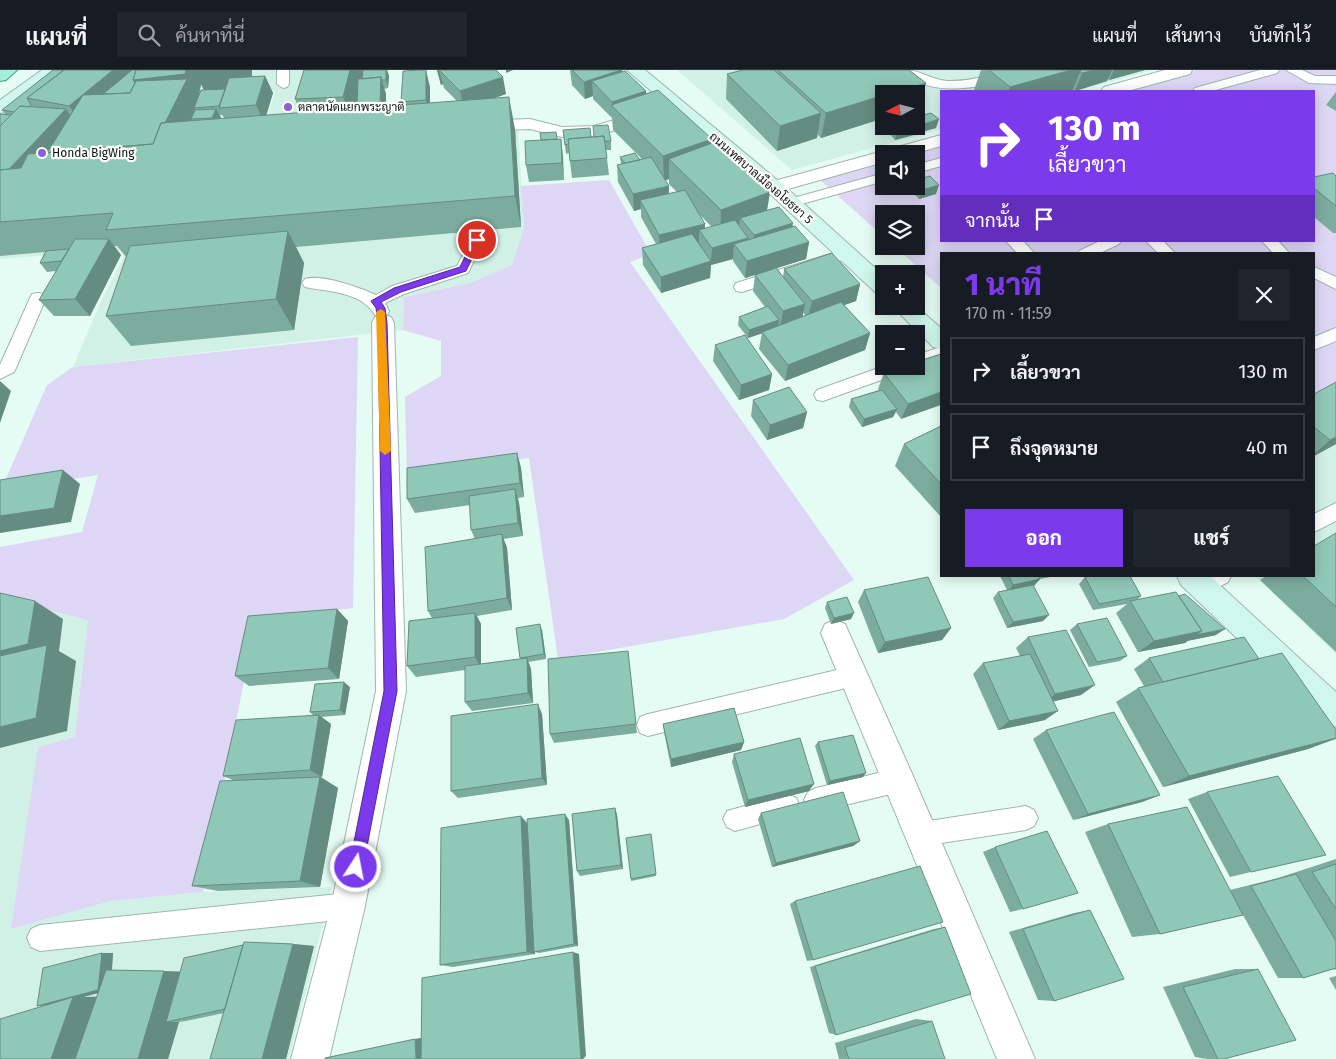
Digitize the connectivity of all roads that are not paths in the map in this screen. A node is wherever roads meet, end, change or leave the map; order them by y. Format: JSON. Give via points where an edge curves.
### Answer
{"nodes":[{"id":1,"x":9,"y":70,"type":"edge"},
{"id":2,"x":53,"y":70,"type":"edge"},
{"id":3,"x":283,"y":70,"type":"edge"},
{"id":4,"x":635,"y":70,"type":"edge"},
{"id":5,"x":910,"y":70,"type":"edge"},
{"id":6,"x":1034,"y":70,"type":"edge"},
{"id":7,"x":1184,"y":70,"type":"edge"},
{"id":8,"x":1273,"y":70,"type":"edge"},
{"id":9,"x":1292,"y":70,"type":"edge"},
{"id":10,"x":0,"y":76,"type":"edge"},
{"id":11,"x":1336,"y":80,"type":"edge"},
{"id":12,"x":282,"y":84,"type":"dead end"},
{"id":13,"x":1114,"y":90,"type":"edge"},
{"id":14,"x":1203,"y":90,"type":"edge"},
{"id":15,"x":678,"y":107,"type":"junction"},
{"id":16,"x":0,"y":108,"type":"edge"},
{"id":17,"x":458,"y":127,"type":"edge"},
{"id":18,"x":940,"y":140,"type":"edge"},
{"id":19,"x":924,"y":145,"type":"edge"},
{"id":20,"x":875,"y":159,"type":"edge"},
{"id":21,"x":940,"y":162,"type":"edge"},
{"id":22,"x":925,"y":166,"type":"edge"},
{"id":23,"x":925,"y":169,"type":"edge"},
{"id":24,"x":940,"y":178,"type":"edge"},
{"id":25,"x":875,"y":180,"type":"edge"},
{"id":26,"x":774,"y":187,"type":"junction"},
{"id":27,"x":791,"y":203,"type":"junction"},
{"id":28,"x":477,"y":240,"type":"dead end"},
{"id":29,"x":1014,"y":242,"type":"edge"},
{"id":30,"x":1112,"y":242,"type":"edge"},
{"id":31,"x":1154,"y":242,"type":"edge"},
{"id":32,"x":1270,"y":242,"type":"edge"},
{"id":33,"x":1026,"y":252,"type":"edge"},
{"id":34,"x":1089,"y":252,"type":"edge"},
{"id":35,"x":1167,"y":252,"type":"edge"},
{"id":36,"x":1281,"y":252,"type":"edge"},
{"id":37,"x":846,"y":254,"type":"junction"},
{"id":38,"x":1315,"y":273,"type":"edge"},
{"id":39,"x":875,"y":280,"type":"edge"},
{"id":40,"x":310,"y":283,"type":"dead end"},
{"id":41,"x":1336,"y":284,"type":"edge"},
{"id":42,"x":742,"y":287,"type":"dead end"},
{"id":43,"x":38,"y":298,"type":"edge"},
{"id":44,"x":379,"y":312,"type":"junction"},
{"id":45,"x":913,"y":315,"type":"edge"},
{"id":46,"x":1336,"y":334,"type":"edge"},
{"id":47,"x":940,"y":340,"type":"edge"},
{"id":48,"x":1315,"y":344,"type":"edge"},
{"id":49,"x":940,"y":353,"type":"edge"},
{"id":50,"x":925,"y":359,"type":"edge"},
{"id":51,"x":0,"y":373,"type":"edge"},
{"id":52,"x":879,"y":375,"type":"edge"},
{"id":53,"x":823,"y":395,"type":"dead end"},
{"id":54,"x":1336,"y":511,"type":"edge"},
{"id":55,"x":1315,"y":523,"type":"edge"},
{"id":56,"x":1205,"y":580,"type":"edge"},
{"id":57,"x":835,"y":634,"type":"dead end"},
{"id":58,"x":854,"y":676,"type":"junction"},
{"id":59,"x":1336,"y":712,"type":"edge"},
{"id":60,"x":648,"y":725,"type":"dead end"},
{"id":61,"x":899,"y":780,"type":"junction"},
{"id":62,"x":1026,"y":818,"type":"dead end"},
{"id":63,"x":735,"y":819,"type":"dead end"},
{"id":64,"x":922,"y":834,"type":"junction"},
{"id":65,"x":348,"y":906,"type":"junction"},
{"id":66,"x":40,"y":938,"type":"dead end"},
{"id":67,"x":310,"y":1059,"type":"edge"},
{"id":68,"x":1016,"y":1059,"type":"edge"}],
"edges":[{"from":1,"to":10,"type":"main road"},
{"from":2,"to":16,"type":"street"},
{"from":3,"to":12,"type":"lane"},
{"from":4,"to":15,"type":"street","name":"ถนนเทศบาลเมืองอโยธยา 5"},
{"from":5,"to":6,"type":"lane","via":[[922,79],[954,86]]},
{"from":7,"to":13,"type":"street"},
{"from":8,"to":14,"type":"lane"},
{"from":9,"to":11,"type":"lane","via":[[1314,80]]},
{"from":15,"to":17,"type":"street","via":[[595,130],[562,132],[530,124]]},
{"from":15,"to":26,"type":"street","name":"ถนนเทศบาลเมืองอโยธยา 5"},
{"from":18,"to":19,"type":"street"},
{"from":20,"to":26,"type":"street"},
{"from":21,"to":22,"type":"lane"},
{"from":23,"to":24,"type":"lane"},
{"from":25,"to":27,"type":"lane"},
{"from":26,"to":27,"type":"street","name":"ถนนเทศบาลเมืองอโยธยา 5"},
{"from":27,"to":37,"type":"street","name":"ถนนเทศบาลเมืองอโยธยา 5"},
{"from":28,"to":44,"type":"lane","via":[[463,269],[398,290]]},
{"from":29,"to":33,"type":"lane"},
{"from":30,"to":34,"type":"lane"},
{"from":31,"to":35,"type":"lane"},
{"from":32,"to":36,"type":"lane"},
{"from":37,"to":39,"type":"street","name":"ถนนเทศบาลเมืองอโยธยา 5"},
{"from":37,"to":42,"type":"lane"},
{"from":38,"to":41,"type":"lane"},
{"from":40,"to":44,"type":"lane","via":[[344,290]]},
{"from":43,"to":51,"type":"lane","via":[[8,368]]},
{"from":44,"to":65,"type":"street","via":[[391,691]]},
{"from":45,"to":47,"type":"street"},
{"from":46,"to":48,"type":"lane"},
{"from":49,"to":50,"type":"lane"},
{"from":52,"to":53,"type":"lane"},
{"from":54,"to":55,"type":"lane"},
{"from":56,"to":59,"type":"street"},
{"from":57,"to":58,"type":"street"},
{"from":58,"to":60,"type":"lane"},
{"from":58,"to":61,"type":"street"},
{"from":61,"to":63,"type":"lane"},
{"from":61,"to":64,"type":"street"},
{"from":62,"to":64,"type":"lane"},
{"from":64,"to":68,"type":"street"},
{"from":65,"to":66,"type":"lane"},
{"from":65,"to":67,"type":"street"}]}
